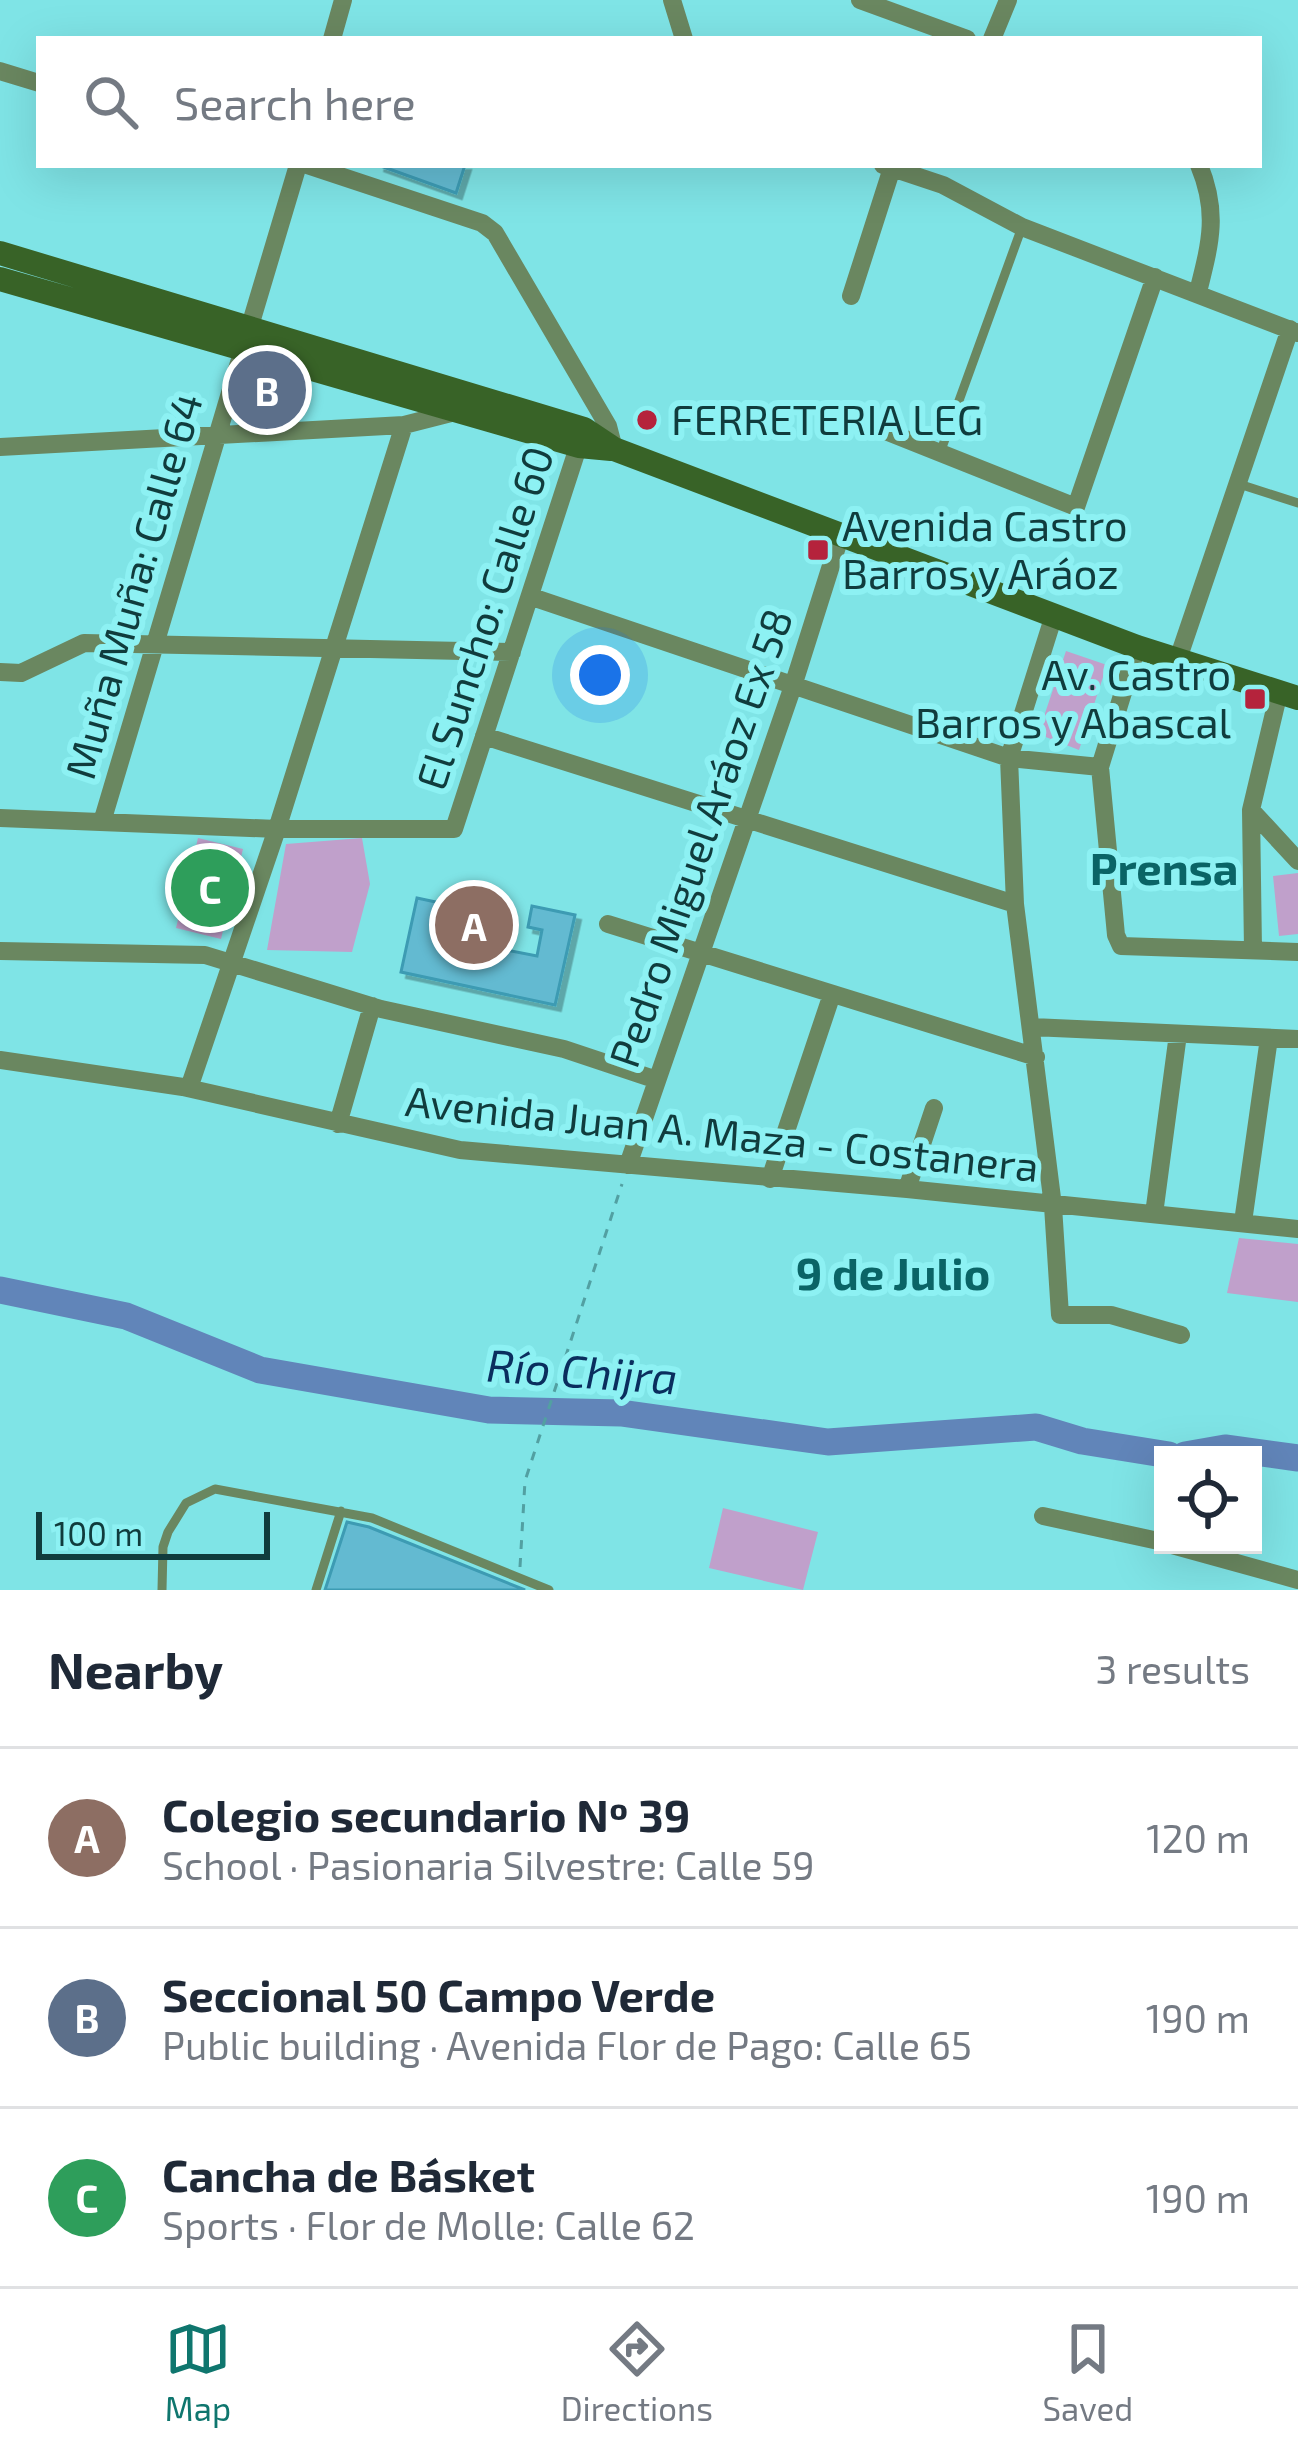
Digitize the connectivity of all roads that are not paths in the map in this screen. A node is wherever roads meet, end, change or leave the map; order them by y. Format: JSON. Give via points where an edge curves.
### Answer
{"nodes":[{"id":1,"x":343,"y":0,"type":"edge"},
{"id":2,"x":672,"y":0,"type":"edge"},
{"id":3,"x":860,"y":0,"type":"edge"},
{"id":4,"x":1008,"y":0,"type":"edge"},
{"id":5,"x":333,"y":36,"type":"edge"},
{"id":6,"x":683,"y":36,"type":"edge"},
{"id":7,"x":959,"y":36,"type":"edge"},
{"id":8,"x":993,"y":36,"type":"edge"},
{"id":9,"x":0,"y":71,"type":"edge"},
{"id":10,"x":36,"y":82,"type":"edge"},
{"id":11,"x":297,"y":168,"type":"edge"},
{"id":12,"x":316,"y":168,"type":"edge"},
{"id":13,"x":888,"y":168,"type":"edge"},
{"id":14,"x":891,"y":168,"type":"edge"},
{"id":15,"x":948,"y":168,"type":"edge"},
{"id":16,"x":1200,"y":168,"type":"edge"},
{"id":17,"x":943,"y":185,"type":"junction"},
{"id":18,"x":1022,"y":227,"type":"junction"},
{"id":19,"x":0,"y":253,"type":"edge"},
{"id":20,"x":1155,"y":277,"type":"junction"},
{"id":21,"x":0,"y":279,"type":"edge"},
{"id":22,"x":1198,"y":292,"type":"junction"},
{"id":23,"x":851,"y":296,"type":"dead end"},
{"id":24,"x":1294,"y":331,"type":"edge"},
{"id":25,"x":244,"y":338,"type":"junction"},
{"id":26,"x":461,"y":410,"type":"junction"},
{"id":27,"x":840,"y":413,"type":"dead end"},
{"id":28,"x":404,"y":425,"type":"junction"},
{"id":29,"x":215,"y":436,"type":"junction"},
{"id":30,"x":581,"y":438,"type":"junction"},
{"id":31,"x":614,"y":449,"type":"junction"},
{"id":32,"x":2,"y":454,"type":"edge"},
{"id":33,"x":939,"y":455,"type":"junction"},
{"id":34,"x":1239,"y":484,"type":"junction"},
{"id":35,"x":1298,"y":502,"type":"edge"},
{"id":36,"x":841,"y":534,"type":"junction"},
{"id":37,"x":532,"y":597,"type":"junction"},
{"id":38,"x":1054,"y":615,"type":"junction"},
{"id":39,"x":154,"y":643,"type":"junction"},
{"id":40,"x":335,"y":646,"type":"junction"},
{"id":41,"x":1137,"y":647,"type":"junction"},
{"id":42,"x":512,"y":652,"type":"junction"},
{"id":43,"x":1177,"y":662,"type":"junction"},
{"id":44,"x":0,"y":672,"type":"edge"},
{"id":45,"x":794,"y":686,"type":"junction"},
{"id":46,"x":1288,"y":695,"type":"edge"},
{"id":47,"x":484,"y":736,"type":"junction"},
{"id":48,"x":1009,"y":758,"type":"junction"},
{"id":49,"x":1100,"y":767,"type":"junction"},
{"id":50,"x":1251,"y":810,"type":"junction"},
{"id":51,"x":0,"y":818,"type":"edge"},
{"id":52,"x":748,"y":819,"type":"junction"},
{"id":53,"x":102,"y":822,"type":"junction"},
{"id":54,"x":277,"y":829,"type":"junction"},
{"id":55,"x":1298,"y":861,"type":"edge"},
{"id":56,"x":1015,"y":904,"type":"junction"},
{"id":57,"x":608,"y":924,"type":"dead end"},
{"id":58,"x":1253,"y":950,"type":"junction"},
{"id":59,"x":0,"y":951,"type":"edge"},
{"id":60,"x":1298,"y":952,"type":"edge"},
{"id":61,"x":701,"y":956,"type":"junction"},
{"id":62,"x":232,"y":961,"type":"junction"},
{"id":63,"x":832,"y":994,"type":"junction"},
{"id":64,"x":372,"y":1006,"type":"junction"},
{"id":65,"x":1032,"y":1028,"type":"junction"},
{"id":66,"x":1178,"y":1034,"type":"junction"},
{"id":67,"x":1269,"y":1038,"type":"junction"},
{"id":68,"x":1298,"y":1039,"type":"edge"},
{"id":69,"x":1036,"y":1057,"type":"junction"},
{"id":70,"x":0,"y":1060,"type":"edge"},
{"id":71,"x":657,"y":1080,"type":"junction"},
{"id":72,"x":189,"y":1088,"type":"junction"},
{"id":73,"x":934,"y":1108,"type":"dead end"},
{"id":74,"x":338,"y":1124,"type":"junction"},
{"id":75,"x":628,"y":1165,"type":"junction"},
{"id":76,"x":770,"y":1179,"type":"junction"},
{"id":77,"x":908,"y":1189,"type":"junction"},
{"id":78,"x":1053,"y":1206,"type":"junction"},
{"id":79,"x":1154,"y":1214,"type":"junction"},
{"id":80,"x":1243,"y":1222,"type":"junction"},
{"id":81,"x":1298,"y":1229,"type":"edge"},
{"id":82,"x":1181,"y":1335,"type":"dead end"},
{"id":83,"x":341,"y":1511,"type":"junction"},
{"id":84,"x":1043,"y":1516,"type":"dead end"},
{"id":85,"x":1154,"y":1540,"type":"edge"},
{"id":86,"x":1204,"y":1554,"type":"edge"},
{"id":87,"x":1298,"y":1580,"type":"edge"},
{"id":88,"x":162,"y":1590,"type":"edge"},
{"id":89,"x":316,"y":1590,"type":"edge"},
{"id":90,"x":549,"y":1590,"type":"edge"}],
"edges":[{"from":1,"to":5,"type":"street"},
{"from":2,"to":6,"type":"street"},
{"from":3,"to":7,"type":"street"},
{"from":4,"to":8,"type":"street"},
{"from":9,"to":10,"type":"street"},
{"from":11,"to":25,"type":"street","name":"Muña Muña: Calle 64"},
{"from":12,"to":31,"type":"street","via":[[495,233]]},
{"from":13,"to":23,"type":"street"},
{"from":14,"to":17,"type":"street"},
{"from":15,"to":17,"type":"street"},
{"from":16,"to":22,"type":"street","via":[[1213,232]]},
{"from":17,"to":18,"type":"street"},
{"from":18,"to":20,"type":"street"},
{"from":18,"to":33,"type":"lane"},
{"from":19,"to":25,"type":"street"},
{"from":20,"to":22,"type":"street"},
{"from":20,"to":33,"type":"street","via":[[1076,507]]},
{"from":21,"to":25,"type":"street"},
{"from":22,"to":24,"type":"street"},
{"from":24,"to":34,"type":"street"},
{"from":25,"to":26,"type":"street"},
{"from":25,"to":29,"type":"street","name":"Muña Muña: Calle 64"},
{"from":25,"to":30,"type":"street"},
{"from":26,"to":28,"type":"street"},
{"from":26,"to":30,"type":"street"},
{"from":27,"to":33,"type":"street"},
{"from":28,"to":29,"type":"street"},
{"from":28,"to":40,"type":"street"},
{"from":29,"to":32,"type":"street"},
{"from":29,"to":39,"type":"street","name":"Muña Muña: Calle 64"},
{"from":30,"to":31,"type":"street"},
{"from":30,"to":37,"type":"street","name":"El Suncho: Calle 60"},
{"from":31,"to":36,"type":"street"},
{"from":34,"to":35,"type":"lane"},
{"from":34,"to":43,"type":"street"},
{"from":36,"to":38,"type":"street"},
{"from":36,"to":45,"type":"street","name":"Pedro Miguel Aráoz Ex 58"},
{"from":37,"to":42,"type":"street","name":"El Suncho: Calle 60"},
{"from":37,"to":45,"type":"street"},
{"from":38,"to":41,"type":"street"},
{"from":38,"to":48,"type":"street"},
{"from":39,"to":40,"type":"street"},
{"from":39,"to":44,"type":"street","via":[[84,643],[21,673]]},
{"from":39,"to":53,"type":"street","name":"Muña Muña: Calle 64"},
{"from":40,"to":42,"type":"street"},
{"from":40,"to":54,"type":"street"},
{"from":41,"to":43,"type":"street"},
{"from":41,"to":49,"type":"street"},
{"from":42,"to":47,"type":"street","name":"El Suncho: Calle 60"},
{"from":43,"to":46,"type":"street"},
{"from":45,"to":48,"type":"street"},
{"from":45,"to":52,"type":"street","name":"Pedro Miguel Aráoz Ex 58"},
{"from":46,"to":50,"type":"street"},
{"from":47,"to":52,"type":"street"},
{"from":47,"to":54,"type":"street","name":"El Suncho: Calle 60","via":[[454,829]]},
{"from":48,"to":49,"type":"street"},
{"from":48,"to":56,"type":"street"},
{"from":49,"to":58,"type":"street","via":[[1121,946]]},
{"from":50,"to":55,"type":"street"},
{"from":50,"to":58,"type":"street"},
{"from":51,"to":53,"type":"street"},
{"from":52,"to":56,"type":"street"},
{"from":52,"to":61,"type":"street","name":"Pedro Miguel Aráoz Ex 58"},
{"from":53,"to":54,"type":"street"},
{"from":54,"to":62,"type":"street"},
{"from":56,"to":65,"type":"street"},
{"from":57,"to":61,"type":"street"},
{"from":58,"to":60,"type":"street"},
{"from":59,"to":62,"type":"street"},
{"from":61,"to":63,"type":"street"},
{"from":61,"to":71,"type":"street","name":"Pedro Miguel Aráoz Ex 58"},
{"from":62,"to":64,"type":"street"},
{"from":62,"to":72,"type":"street"},
{"from":63,"to":69,"type":"street"},
{"from":63,"to":76,"type":"street"},
{"from":64,"to":71,"type":"street","via":[[564,1049]]},
{"from":64,"to":74,"type":"street"},
{"from":65,"to":66,"type":"street"},
{"from":65,"to":69,"type":"street"},
{"from":66,"to":67,"type":"street"},
{"from":66,"to":79,"type":"street"},
{"from":67,"to":68,"type":"street"},
{"from":67,"to":80,"type":"street"},
{"from":69,"to":78,"type":"street"},
{"from":70,"to":72,"type":"street","name":"Avenida Juan A. Maza - Costanera"},
{"from":71,"to":75,"type":"street","name":"Pedro Miguel Aráoz Ex 58"},
{"from":72,"to":74,"type":"street","name":"Avenida Juan A. Maza - Costanera"},
{"from":73,"to":77,"type":"street"},
{"from":74,"to":75,"type":"street","name":"Avenida Juan A. Maza - Costanera","via":[[460,1150]]},
{"from":75,"to":76,"type":"street","name":"Avenida Juan A. Maza - Costanera"},
{"from":76,"to":77,"type":"street","name":"Avenida Juan A. Maza - Costanera"},
{"from":77,"to":78,"type":"street","name":"Avenida Juan A. Maza - Costanera"},
{"from":78,"to":79,"type":"street","name":"Avenida Juan A. Maza - Costanera"},
{"from":78,"to":82,"type":"street","via":[[1060,1316],[1112,1315]]},
{"from":79,"to":80,"type":"street","name":"Avenida Juan A. Maza - Costanera"},
{"from":80,"to":81,"type":"street","name":"Avenida Juan A. Maza - Costanera"},
{"from":83,"to":88,"type":"lane","via":[[215,1489],[199,1494],[168,1532]]},
{"from":83,"to":89,"type":"lane"},
{"from":83,"to":90,"type":"lane"},
{"from":84,"to":85,"type":"street"},
{"from":86,"to":87,"type":"street"}]}
